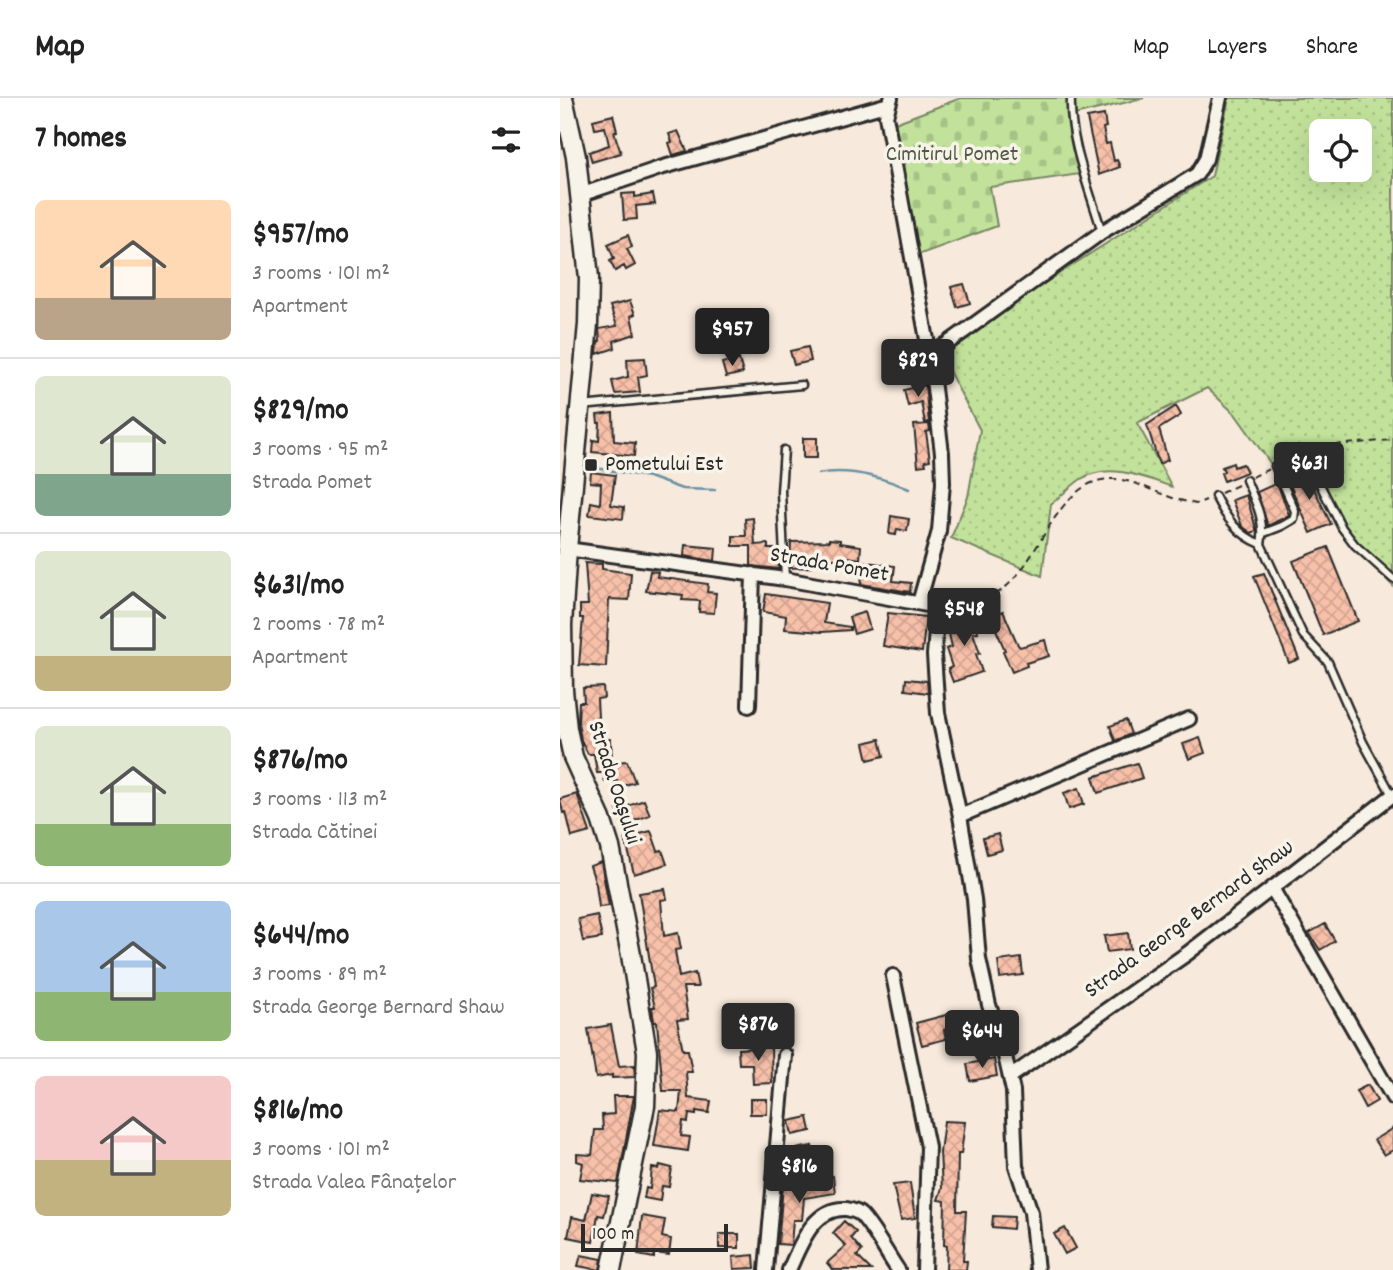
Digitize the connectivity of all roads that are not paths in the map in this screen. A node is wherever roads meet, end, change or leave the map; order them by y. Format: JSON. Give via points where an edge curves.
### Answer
{"nodes":[{"id":1,"x":563,"y":98,"type":"edge"},
{"id":2,"x":1071,"y":98,"type":"edge"},
{"id":3,"x":1220,"y":98,"type":"edge"},
{"id":4,"x":890,"y":101,"type":"edge"},
{"id":5,"x":580,"y":195,"type":"junction"},
{"id":6,"x":1102,"y":232,"type":"junction"},
{"id":7,"x":930,"y":356,"type":"junction"},
{"id":8,"x":802,"y":385,"type":"dead end"},
{"id":9,"x":579,"y":406,"type":"junction"},
{"id":10,"x":784,"y":450,"type":"dead end"},
{"id":11,"x":1303,"y":451,"type":"road end"},
{"id":12,"x":1275,"y":466,"type":"road end"},
{"id":13,"x":1247,"y":480,"type":"road end"},
{"id":14,"x":1215,"y":496,"type":"road end"},
{"id":15,"x":1264,"y":533,"type":"junction"},
{"id":16,"x":1261,"y":544,"type":"junction"},
{"id":17,"x":567,"y":549,"type":"junction"},
{"id":18,"x":753,"y":575,"type":"junction"},
{"id":19,"x":785,"y":579,"type":"junction"},
{"id":20,"x":1393,"y":579,"type":"edge"},
{"id":21,"x":919,"y":603,"type":"junction"},
{"id":22,"x":750,"y":706,"type":"dead end"},
{"id":23,"x":1189,"y":719,"type":"dead end"},
{"id":24,"x":1393,"y":795,"type":"edge"},
{"id":25,"x":960,"y":816,"type":"junction"},
{"id":26,"x":1272,"y":887,"type":"junction"},
{"id":27,"x":893,"y":976,"type":"dead end"},
{"id":28,"x":785,"y":1055,"type":"dead end"},
{"id":29,"x":1010,"y":1077,"type":"junction"},
{"id":30,"x":1393,"y":1098,"type":"edge"},
{"id":31,"x":611,"y":1270,"type":"edge"},
{"id":32,"x":766,"y":1270,"type":"edge"},
{"id":33,"x":789,"y":1270,"type":"edge"},
{"id":34,"x":898,"y":1270,"type":"edge"},
{"id":35,"x":924,"y":1270,"type":"edge"},
{"id":36,"x":1038,"y":1270,"type":"edge"}],
"edges":[{"from":1,"to":5,"type":"main road","name":"Strada Oașului"},
{"from":2,"to":6,"type":"lane","via":[[1080,160]]},
{"from":3,"to":6,"type":"street","via":[[1206,159],[1197,174]]},
{"from":4,"to":5,"type":"street"},
{"from":4,"to":7,"type":"street","via":[[886,116]]},
{"from":5,"to":9,"type":"main road","name":"Strada Oașului","via":[[589,278]]},
{"from":6,"to":7,"type":"street"},
{"from":7,"to":21,"type":"street","via":[[942,453],[942,507]]},
{"from":8,"to":9,"type":"lane"},
{"from":9,"to":17,"type":"main road","name":"Strada Oașului"},
{"from":10,"to":19,"type":"lane"},
{"from":11,"to":20,"type":"lane","via":[[1342,528]]},
{"from":12,"to":15,"type":"lane","via":[[1295,511],[1294,519]]},
{"from":13,"to":15,"type":"lane"},
{"from":14,"to":16,"type":"lane","via":[[1246,538]]},
{"from":15,"to":16,"type":"lane"},
{"from":16,"to":24,"type":"lane","via":[[1303,635],[1328,662],[1363,742]]},
{"from":17,"to":18,"type":"street","name":"Strada Pomet"},
{"from":17,"to":31,"type":"main road","name":"Strada Oașului","via":[[562,625],[567,729],[573,757],[610,847],[647,1052],[645,1107]]},
{"from":18,"to":19,"type":"street","name":"Strada Pomet"},
{"from":18,"to":22,"type":"street"},
{"from":19,"to":21,"type":"street","name":"Strada Pomet"},
{"from":21,"to":25,"type":"street","name":"Strada Pomet","via":[[938,607],[934,655],[938,713]]},
{"from":23,"to":25,"type":"street"},
{"from":24,"to":26,"type":"street","name":"Strada George Bernard Shaw"},
{"from":25,"to":29,"type":"street","via":[[979,959]]},
{"from":26,"to":29,"type":"street","name":"Strada George Bernard Shaw","via":[[1188,953]]},
{"from":26,"to":30,"type":"street"},
{"from":27,"to":35,"type":"street","via":[[928,1147]]},
{"from":28,"to":32,"type":"street"},
{"from":29,"to":36,"type":"street","via":[[1016,1166],[1031,1212]]},
{"from":33,"to":34,"type":"street","via":[[812,1226],[827,1213],[841,1209],[860,1214]]}]}
